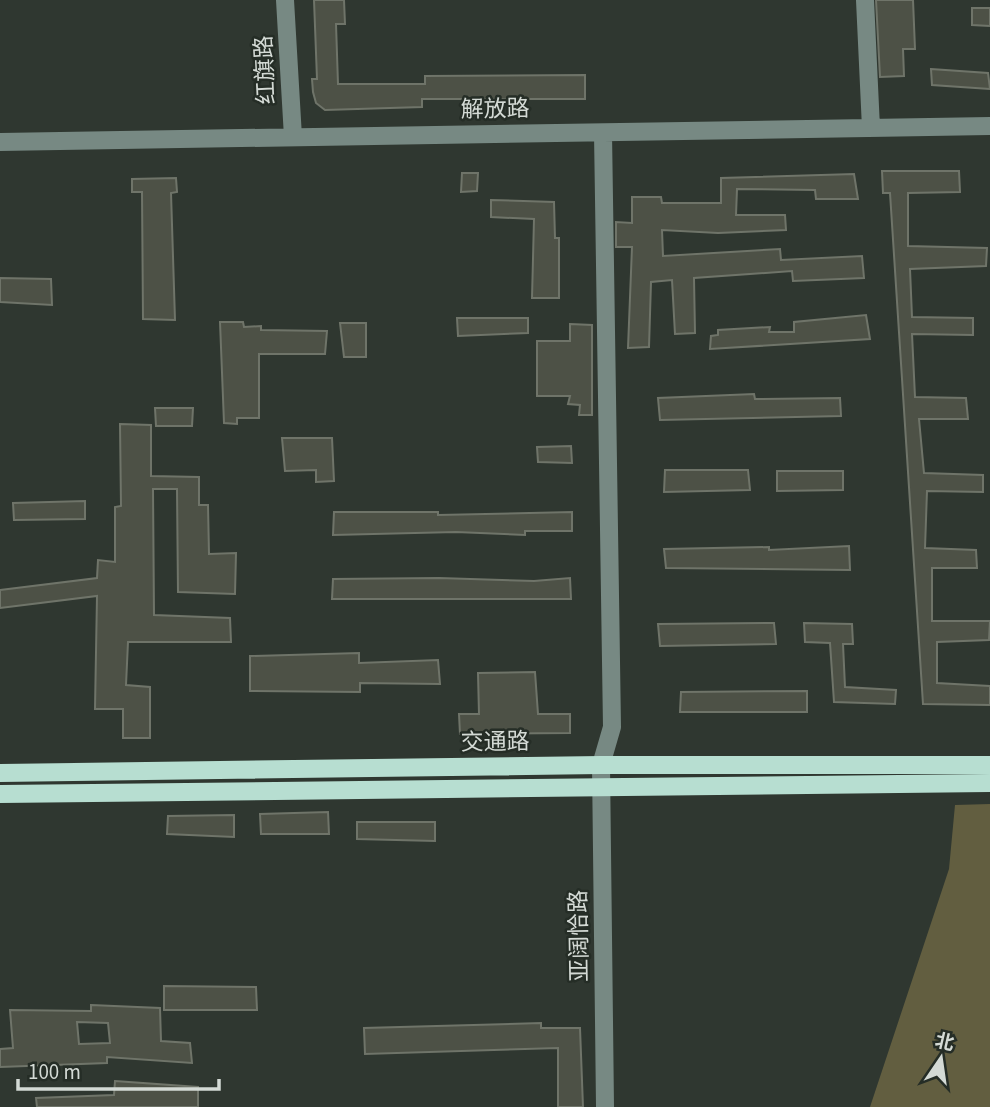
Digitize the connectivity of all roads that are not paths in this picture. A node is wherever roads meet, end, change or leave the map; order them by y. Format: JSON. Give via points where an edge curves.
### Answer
{"nodes":[{"id":1,"x":285,"y":0,"type":"edge"},
{"id":2,"x":865,"y":0,"type":"edge"},
{"id":3,"x":990,"y":126,"type":"edge"},
{"id":4,"x":871,"y":128,"type":"junction"},
{"id":5,"x":603,"y":132,"type":"junction"},
{"id":6,"x":293,"y":137,"type":"junction"},
{"id":7,"x":0,"y":142,"type":"edge"},
{"id":8,"x":601,"y":765,"type":"junction"},
{"id":9,"x":990,"y":765,"type":"edge"},
{"id":10,"x":0,"y":774,"type":"edge"},
{"id":11,"x":990,"y":783,"type":"edge"},
{"id":12,"x":601,"y":786,"type":"junction"},
{"id":13,"x":0,"y":794,"type":"edge"},
{"id":14,"x":605,"y":1107,"type":"edge"}],
"edges":[{"from":1,"to":6,"type":"street","name":"红旗路"},
{"from":2,"to":4,"type":"street"},
{"from":3,"to":4,"type":"street","name":"解放路"},
{"from":4,"to":5,"type":"street","name":"解放路"},
{"from":5,"to":6,"type":"street","name":"解放路"},
{"from":5,"to":8,"type":"street","name":"亚阔恰路","via":[[612,727]]},
{"from":6,"to":7,"type":"street","name":"解放路"},
{"from":8,"to":9,"type":"main road","name":"交通路"},
{"from":8,"to":10,"type":"main road","name":"交通路"},
{"from":8,"to":12,"type":"street","name":"亚阔恰路"},
{"from":11,"to":12,"type":"main road"},
{"from":12,"to":13,"type":"main road"},
{"from":12,"to":14,"type":"street","name":"亚阔恰路"}]}
